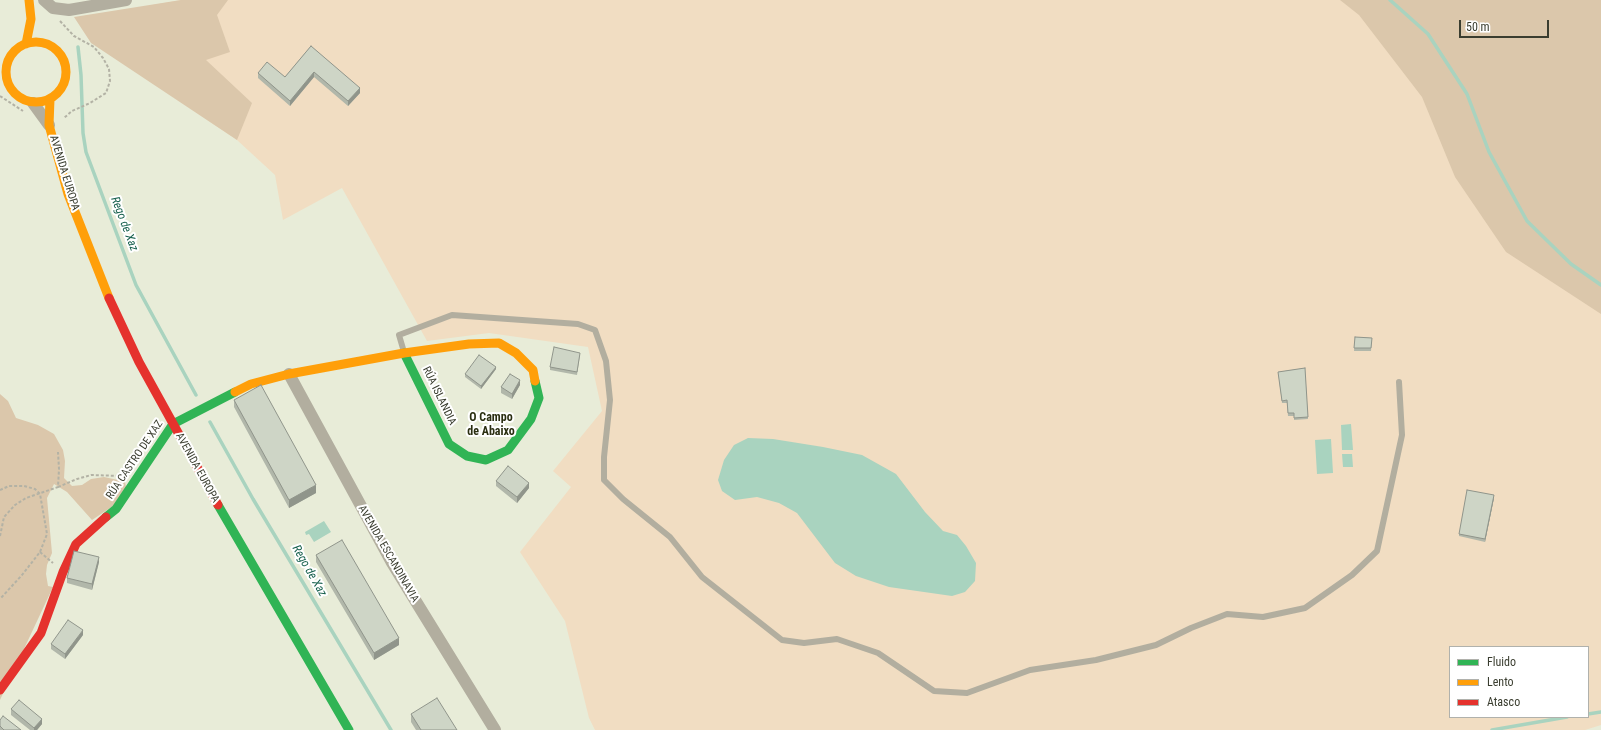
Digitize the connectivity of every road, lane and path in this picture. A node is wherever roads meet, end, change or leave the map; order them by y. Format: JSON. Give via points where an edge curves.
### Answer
{"nodes":[{"id":1,"x":29,"y":0,"type":"edge"},
{"id":2,"x":44,"y":0,"type":"edge"},
{"id":3,"x":126,"y":0,"type":"edge"},
{"id":4,"x":31,"y":19,"type":"junction"},
{"id":5,"x":59,"y":20,"type":"dead end"},
{"id":6,"x":43,"y":43,"type":"junction"},
{"id":7,"x":26,"y":44,"type":"junction"},
{"id":8,"x":3,"y":71,"type":"edge"},
{"id":9,"x":5,"y":86,"type":"edge"},
{"id":10,"x":0,"y":96,"type":"edge"},
{"id":11,"x":50,"y":99,"type":"junction"},
{"id":12,"x":30,"y":108,"type":"junction"},
{"id":13,"x":63,"y":120,"type":"dead end"},
{"id":14,"x":49,"y":125,"type":"junction"},
{"id":15,"x":404,"y":353,"type":"junction"},
{"id":16,"x":289,"y":374,"type":"junction"},
{"id":17,"x":1399,"y":382,"type":"dead end"},
{"id":18,"x":173,"y":424,"type":"junction"},
{"id":19,"x":58,"y":452,"type":"dead end"},
{"id":20,"x":137,"y":479,"type":"junction"},
{"id":21,"x":58,"y":487,"type":"junction"},
{"id":22,"x":0,"y":490,"type":"edge"},
{"id":23,"x":40,"y":494,"type":"junction"},
{"id":24,"x":0,"y":536,"type":"edge"},
{"id":25,"x":0,"y":599,"type":"edge"},
{"id":26,"x":0,"y":690,"type":"edge"},
{"id":27,"x":349,"y":730,"type":"edge"},
{"id":28,"x":495,"y":730,"type":"edge"}],
"edges":[{"from":1,"to":4,"type":"street"},
{"from":2,"to":3,"type":"street","via":[[54,8],[69,10]]},
{"from":4,"to":6,"type":"street"},
{"from":4,"to":7,"type":"street"},
{"from":5,"to":13,"type":"path","via":[[74,36],[94,47],[109,69],[110,81],[106,93],[72,111]]},
{"from":6,"to":7,"type":"street"},
{"from":6,"to":11,"type":"street","via":[[60,53],[65,62],[65,83]]},
{"from":7,"to":8,"type":"street","via":[[14,51]]},
{"from":8,"to":9,"type":"street","via":[[7,80]]},
{"from":9,"to":12,"type":"street","via":[[24,100]]},
{"from":10,"to":12,"type":"path"},
{"from":11,"to":12,"type":"street"},
{"from":11,"to":14,"type":"street","name":"AVENIDA EUROPA"},
{"from":12,"to":14,"type":"street","name":"AVENIDA EUROPA"},
{"from":14,"to":18,"type":"street","name":"AVENIDA EUROPA","via":[[68,194],[102,284],[139,362]]},
{"from":15,"to":15,"type":"street","name":"RÚA ISLANDIA","via":[[499,342],[516,353],[533,370],[539,398],[531,419],[508,450],[486,460],[467,456],[449,444]]},
{"from":15,"to":16,"type":"street","name":"RÚA CASTRO DE XAZ"},
{"from":15,"to":17,"type":"lane","via":[[399,334],[452,315],[578,324],[595,330],[606,361],[610,400],[604,480],[622,499],[670,538],[702,576],[782,640],[804,643],[837,639],[878,652],[934,691],[967,693],[1030,670],[1096,660],[1156,645],[1227,614],[1263,617],[1305,608],[1352,575],[1377,551],[1402,435]]},
{"from":16,"to":18,"type":"street","name":"RÚA CASTRO DE XAZ","via":[[251,384]]},
{"from":16,"to":28,"type":"street","name":"AVENIDA ESCANDINAVIA","via":[[391,561]]},
{"from":18,"to":20,"type":"street","name":"RÚA CASTRO DE XAZ"},
{"from":18,"to":27,"type":"street","name":"AVENIDA EUROPA"},
{"from":19,"to":21,"type":"path"},
{"from":20,"to":21,"type":"path","via":[[124,476],[91,476]]},
{"from":20,"to":26,"type":"street","name":"RÚA CASTRO DE XAZ","via":[[116,509],[76,544],[40,634]]},
{"from":21,"to":23,"type":"path"},
{"from":22,"to":23,"type":"path","via":[[9,486],[24,486],[35,489]]},
{"from":23,"to":24,"type":"path","via":[[14,505],[4,517]]},
{"from":23,"to":25,"type":"path","via":[[47,534],[40,552]]}]}
